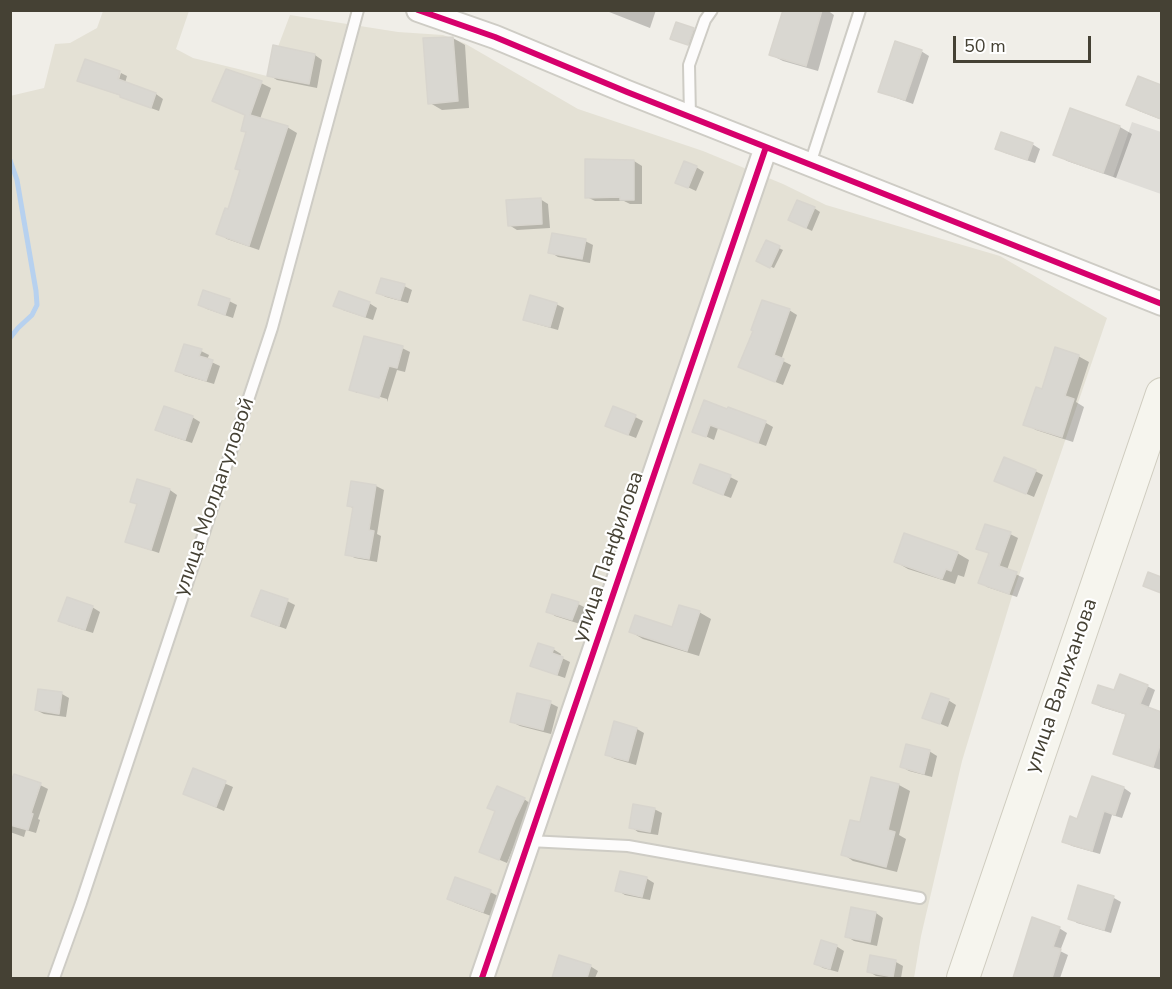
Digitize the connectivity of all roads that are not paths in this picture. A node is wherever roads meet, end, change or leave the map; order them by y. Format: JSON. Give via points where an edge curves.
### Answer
{"nodes":[{"id":1,"x":358,"y":10,"type":"edge"},
{"id":2,"x":418,"y":10,"type":"edge"},
{"id":3,"x":712,"y":10,"type":"edge"},
{"id":4,"x":860,"y":10,"type":"edge"},
{"id":5,"x":445,"y":16,"type":"edge"},
{"id":6,"x":690,"y":117,"type":"junction"},
{"id":7,"x":766,"y":147,"type":"junction"},
{"id":8,"x":810,"y":164,"type":"junction"},
{"id":9,"x":1161,"y":304,"type":"edge"},
{"id":10,"x":1161,"y":394,"type":"edge"},
{"id":11,"x":530,"y":841,"type":"junction"},
{"id":12,"x":920,"y":898,"type":"dead end"},
{"id":13,"x":54,"y":978,"type":"edge"},
{"id":14,"x":482,"y":978,"type":"edge"},
{"id":15,"x":963,"y":978,"type":"edge"}],
"edges":[{"from":1,"to":13,"type":"lane","name":"улица Молдагуловой","via":[[273,328]]},
{"from":2,"to":5,"type":"street"},
{"from":3,"to":6,"type":"lane","via":[[689,65]]},
{"from":4,"to":8,"type":"lane"},
{"from":5,"to":6,"type":"street"},
{"from":6,"to":7,"type":"street"},
{"from":7,"to":8,"type":"street"},
{"from":7,"to":11,"type":"street","name":"улица Панфилова"},
{"from":8,"to":9,"type":"street"},
{"from":10,"to":15,"type":"main road","name":"улица Валиханова"},
{"from":11,"to":12,"type":"lane","via":[[628,846]]},
{"from":11,"to":14,"type":"street","name":"улица Панфилова"}]}
